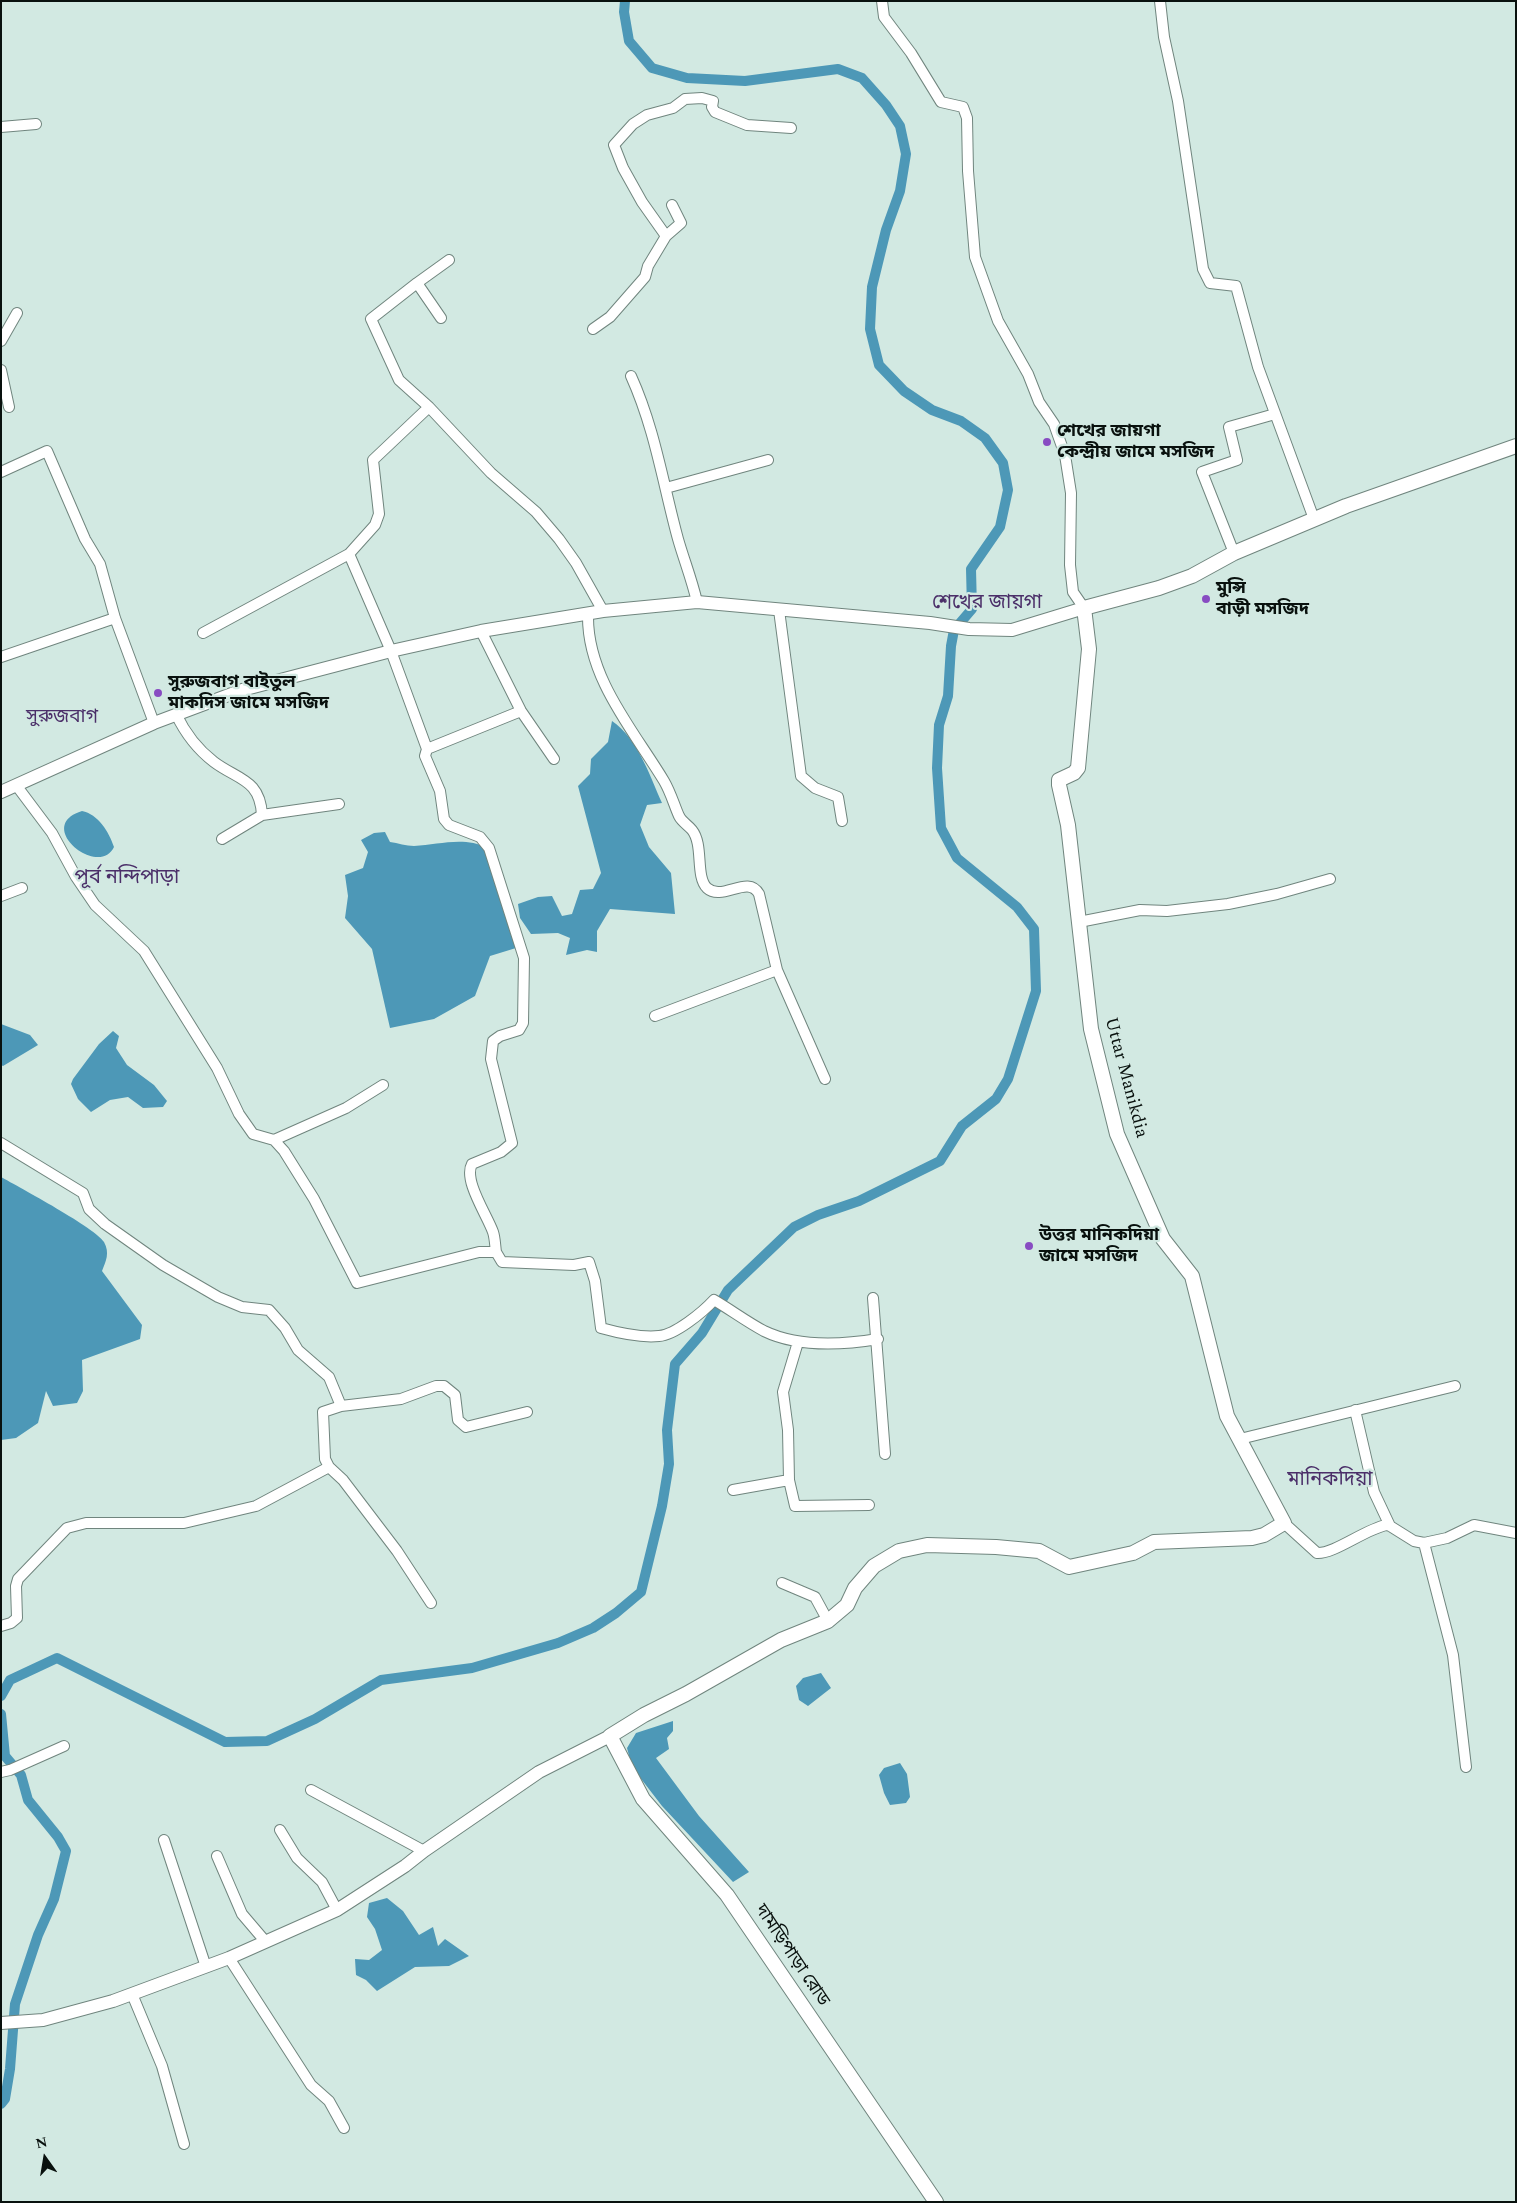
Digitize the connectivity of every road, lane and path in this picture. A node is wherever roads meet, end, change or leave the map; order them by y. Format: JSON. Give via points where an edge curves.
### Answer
{"nodes":[{"id":1,"x":882,"y":1,"type":"edge"},
{"id":2,"x":1160,"y":1,"type":"edge"},
{"id":3,"x":36,"y":124,"type":"dead end"},
{"id":4,"x":1,"y":127,"type":"edge"},
{"id":5,"x":791,"y":128,"type":"dead end"},
{"id":6,"x":672,"y":205,"type":"dead end"},
{"id":7,"x":666,"y":236,"type":"junction"},
{"id":8,"x":448,"y":260,"type":"dead end"},
{"id":9,"x":418,"y":283,"type":"junction"},
{"id":10,"x":17,"y":313,"type":"dead end"},
{"id":11,"x":441,"y":318,"type":"dead end"},
{"id":12,"x":592,"y":329,"type":"dead end"},
{"id":13,"x":1,"y":341,"type":"edge"},
{"id":14,"x":1,"y":370,"type":"edge"},
{"id":15,"x":631,"y":376,"type":"dead end"},
{"id":16,"x":9,"y":407,"type":"dead end"},
{"id":17,"x":429,"y":407,"type":"junction"},
{"id":18,"x":1275,"y":414,"type":"junction"},
{"id":19,"x":1516,"y":446,"type":"edge"},
{"id":20,"x":768,"y":460,"type":"dead end"},
{"id":21,"x":1,"y":472,"type":"edge"},
{"id":22,"x":666,"y":488,"type":"junction"},
{"id":23,"x":1314,"y":519,"type":"junction"},
{"id":24,"x":1234,"y":553,"type":"junction"},
{"id":25,"x":348,"y":554,"type":"junction"},
{"id":26,"x":697,"y":602,"type":"junction"},
{"id":27,"x":1084,"y":608,"type":"junction"},
{"id":28,"x":779,"y":610,"type":"junction"},
{"id":29,"x":603,"y":611,"type":"junction"},
{"id":30,"x":588,"y":615,"type":"junction"},
{"id":31,"x":115,"y":618,"type":"junction"},
{"id":32,"x":481,"y":631,"type":"junction"},
{"id":33,"x":203,"y":633,"type":"dead end"},
{"id":34,"x":391,"y":651,"type":"junction"},
{"id":35,"x":1,"y":657,"type":"edge"},
{"id":36,"x":521,"y":711,"type":"junction"},
{"id":37,"x":176,"y":714,"type":"junction"},
{"id":38,"x":154,"y":723,"type":"junction"},
{"id":39,"x":427,"y":749,"type":"junction"},
{"id":40,"x":554,"y":759,"type":"dead end"},
{"id":41,"x":16,"y":785,"type":"junction"},
{"id":42,"x":1,"y":792,"type":"edge"},
{"id":43,"x":339,"y":804,"type":"dead end"},
{"id":44,"x":262,"y":815,"type":"junction"},
{"id":45,"x":842,"y":821,"type":"dead end"},
{"id":46,"x":222,"y":839,"type":"dead end"},
{"id":47,"x":1330,"y":879,"type":"dead end"},
{"id":48,"x":22,"y":888,"type":"dead end"},
{"id":49,"x":1,"y":896,"type":"edge"},
{"id":50,"x":1079,"y":922,"type":"junction"},
{"id":51,"x":777,"y":970,"type":"junction"},
{"id":52,"x":655,"y":1016,"type":"dead end"},
{"id":53,"x":825,"y":1079,"type":"dead end"},
{"id":54,"x":384,"y":1085,"type":"dead end"},
{"id":55,"x":274,"y":1140,"type":"junction"},
{"id":56,"x":1,"y":1142,"type":"edge"},
{"id":57,"x":496,"y":1252,"type":"junction"},
{"id":58,"x":873,"y":1298,"type":"dead end"},
{"id":59,"x":878,"y":1340,"type":"junction"},
{"id":60,"x":798,"y":1342,"type":"junction"},
{"id":61,"x":1455,"y":1386,"type":"dead end"},
{"id":62,"x":341,"y":1406,"type":"junction"},
{"id":63,"x":1355,"y":1410,"type":"junction"},
{"id":64,"x":527,"y":1412,"type":"dead end"},
{"id":65,"x":1240,"y":1439,"type":"junction"},
{"id":66,"x":886,"y":1454,"type":"dead end"},
{"id":67,"x":329,"y":1467,"type":"junction"},
{"id":68,"x":789,"y":1480,"type":"junction"},
{"id":69,"x":733,"y":1490,"type":"dead end"},
{"id":70,"x":869,"y":1505,"type":"dead end"},
{"id":71,"x":1284,"y":1523,"type":"junction"},
{"id":72,"x":1390,"y":1526,"type":"junction"},
{"id":73,"x":1516,"y":1533,"type":"edge"},
{"id":74,"x":1424,"y":1543,"type":"junction"},
{"id":75,"x":782,"y":1583,"type":"dead end"},
{"id":76,"x":431,"y":1603,"type":"dead end"},
{"id":77,"x":828,"y":1621,"type":"junction"},
{"id":78,"x":1,"y":1626,"type":"edge"},
{"id":79,"x":610,"y":1736,"type":"junction"},
{"id":80,"x":64,"y":1746,"type":"dead end"},
{"id":81,"x":1466,"y":1767,"type":"dead end"},
{"id":82,"x":6,"y":1771,"type":"edge"},
{"id":83,"x":311,"y":1790,"type":"dead end"},
{"id":84,"x":280,"y":1830,"type":"dead end"},
{"id":85,"x":164,"y":1840,"type":"dead end"},
{"id":86,"x":424,"y":1851,"type":"junction"},
{"id":87,"x":217,"y":1856,"type":"dead end"},
{"id":88,"x":337,"y":1910,"type":"junction"},
{"id":89,"x":265,"y":1942,"type":"junction"},
{"id":90,"x":230,"y":1958,"type":"junction"},
{"id":91,"x":206,"y":1966,"type":"junction"},
{"id":92,"x":132,"y":1994,"type":"junction"},
{"id":93,"x":1,"y":2023,"type":"edge"},
{"id":94,"x":344,"y":2128,"type":"dead end"},
{"id":95,"x":184,"y":2144,"type":"dead end"},
{"id":96,"x":936,"y":2202,"type":"edge"}],
"edges":[{"from":1,"to":27,"type":"street","via":[[884,17],[941,102],[963,108],[967,118],[975,256],[998,322],[1028,374],[1039,402],[1054,424],[1066,455],[1071,493],[1073,592]]},
{"from":2,"to":18,"type":"street","via":[[1203,269],[1210,283],[1236,286],[1258,367]]},
{"from":3,"to":4,"type":"street"},
{"from":5,"to":7,"type":"street","via":[[747,125],[715,112],[713,101],[702,98],[685,99],[673,108],[647,115],[634,124],[614,145],[642,202]]},
{"from":6,"to":7,"type":"street","via":[[681,222]]},
{"from":7,"to":12,"type":"street","via":[[644,277],[610,317]]},
{"from":8,"to":9,"type":"street"},
{"from":9,"to":11,"type":"street"},
{"from":9,"to":17,"type":"street","via":[[371,319],[399,380]]},
{"from":10,"to":13,"type":"street"},
{"from":14,"to":16,"type":"street"},
{"from":15,"to":22,"type":"street","via":[[651,425]]},
{"from":17,"to":25,"type":"street","via":[[373,460],[380,514],[375,525]]},
{"from":17,"to":29,"type":"street","via":[[491,473],[536,512],[576,563]]},
{"from":18,"to":23,"type":"street"},
{"from":18,"to":24,"type":"street","via":[[1229,427],[1237,460],[1202,472]]},
{"from":19,"to":23,"type":"main road"},
{"from":20,"to":22,"type":"street"},
{"from":21,"to":31,"type":"street","via":[[47,451],[85,539],[100,564]]},
{"from":22,"to":26,"type":"street"},
{"from":23,"to":24,"type":"main road"},
{"from":24,"to":27,"type":"main road","via":[[1192,576]]},
{"from":25,"to":33,"type":"street"},
{"from":25,"to":34,"type":"street"},
{"from":26,"to":28,"type":"street"},
{"from":26,"to":29,"type":"street"},
{"from":27,"to":28,"type":"street","via":[[1012,630],[969,629],[930,622]]},
{"from":27,"to":50,"type":"main road","name":"Uttar Manikdia","via":[[1089,650],[1078,768],[1059,780],[1068,825]]},
{"from":28,"to":45,"type":"street","via":[[801,776],[815,788],[838,797]]},
{"from":29,"to":30,"type":"street"},
{"from":30,"to":32,"type":"street"},
{"from":30,"to":51,"type":"street","via":[[592,646],[617,711],[665,782],[680,817],[696,837],[702,879],[713,891],[750,886],[756,889]]},
{"from":31,"to":35,"type":"street"},
{"from":31,"to":38,"type":"street"},
{"from":32,"to":34,"type":"street"},
{"from":32,"to":36,"type":"street"},
{"from":34,"to":37,"type":"street","via":[[242,690]]},
{"from":34,"to":39,"type":"street"},
{"from":36,"to":39,"type":"street"},
{"from":36,"to":40,"type":"street"},
{"from":37,"to":38,"type":"street"},
{"from":37,"to":44,"type":"street","via":[[196,744],[215,762],[257,791]]},
{"from":38,"to":41,"type":"street"},
{"from":39,"to":57,"type":"street","via":[[425,756],[440,791],[444,819],[449,825],[480,837],[490,848],[524,958],[523,1022],[519,1030],[493,1041],[491,1059],[512,1143],[501,1152],[472,1164],[469,1170],[474,1191],[493,1233]]},
{"from":41,"to":42,"type":"street"},
{"from":41,"to":55,"type":"street","via":[[52,833],[95,905],[148,957],[217,1068],[239,1114],[253,1134]]},
{"from":43,"to":44,"type":"street"},
{"from":44,"to":46,"type":"street"},
{"from":47,"to":50,"type":"street","via":[[1228,904],[1167,911],[1140,910]]},
{"from":48,"to":49,"type":"street"},
{"from":50,"to":65,"type":"main road","name":"Uttar Manikdia","via":[[1091,1028],[1118,1134],[1163,1239],[1192,1276],[1225,1409]]},
{"from":51,"to":52,"type":"street"},
{"from":51,"to":53,"type":"street"},
{"from":54,"to":55,"type":"street","via":[[346,1108]]},
{"from":55,"to":57,"type":"street","via":[[314,1199],[357,1283],[479,1252]]},
{"from":56,"to":62,"type":"street","via":[[83,1193],[89,1210],[163,1265],[218,1297],[242,1307],[269,1310],[286,1328],[298,1350],[328,1377]]},
{"from":57,"to":60,"type":"street","via":[[502,1262],[574,1265],[589,1262],[595,1281],[601,1328],[661,1336],[685,1324],[714,1300],[765,1331]]},
{"from":58,"to":59,"type":"street"},
{"from":59,"to":60,"type":"street"},
{"from":59,"to":66,"type":"street"},
{"from":60,"to":68,"type":"street","via":[[783,1392]]},
{"from":61,"to":63,"type":"street"},
{"from":62,"to":64,"type":"street","via":[[401,1399],[444,1386],[455,1395],[458,1420],[466,1427]]},
{"from":62,"to":67,"type":"street","via":[[324,1412],[325,1460]]},
{"from":63,"to":65,"type":"street"},
{"from":63,"to":72,"type":"street","via":[[1374,1492]]},
{"from":65,"to":71,"type":"main road","name":"Uttar Manikdia"},
{"from":67,"to":76,"type":"street","via":[[343,1480],[397,1551]]},
{"from":67,"to":78,"type":"street","via":[[256,1506],[184,1523],[86,1523],[67,1528],[18,1580],[18,1618]]},
{"from":68,"to":69,"type":"street"},
{"from":68,"to":70,"type":"street","via":[[795,1506]]},
{"from":71,"to":72,"type":"street","via":[[1320,1553],[1374,1528]]},
{"from":71,"to":77,"type":"main road","via":[[1252,1538],[1154,1542],[1134,1553],[1069,1567],[1039,1551],[927,1545],[899,1551],[874,1566],[855,1588],[847,1605]]},
{"from":72,"to":74,"type":"street","via":[[1414,1541]]},
{"from":73,"to":74,"type":"street","via":[[1474,1525],[1447,1538]]},
{"from":74,"to":81,"type":"street","via":[[1453,1655]]},
{"from":75,"to":77,"type":"street","via":[[815,1597]]},
{"from":77,"to":79,"type":"main road","via":[[781,1640]]},
{"from":79,"to":86,"type":"street","via":[[539,1772]]},
{"from":79,"to":96,"type":"main road","name":"দামড়িপাড়া রোড","via":[[643,1799],[727,1895]]},
{"from":80,"to":82,"type":"street"},
{"from":83,"to":86,"type":"street"},
{"from":84,"to":88,"type":"street","via":[[297,1858],[322,1882]]},
{"from":85,"to":91,"type":"street"},
{"from":86,"to":88,"type":"street"},
{"from":87,"to":89,"type":"street","via":[[242,1914]]},
{"from":88,"to":89,"type":"street"},
{"from":89,"to":90,"type":"street"},
{"from":90,"to":91,"type":"street"},
{"from":90,"to":94,"type":"street","via":[[311,2085],[329,2100]]},
{"from":91,"to":92,"type":"street"},
{"from":92,"to":93,"type":"street","via":[[67,2015]]},
{"from":92,"to":95,"type":"street","via":[[162,2066]]}]}
